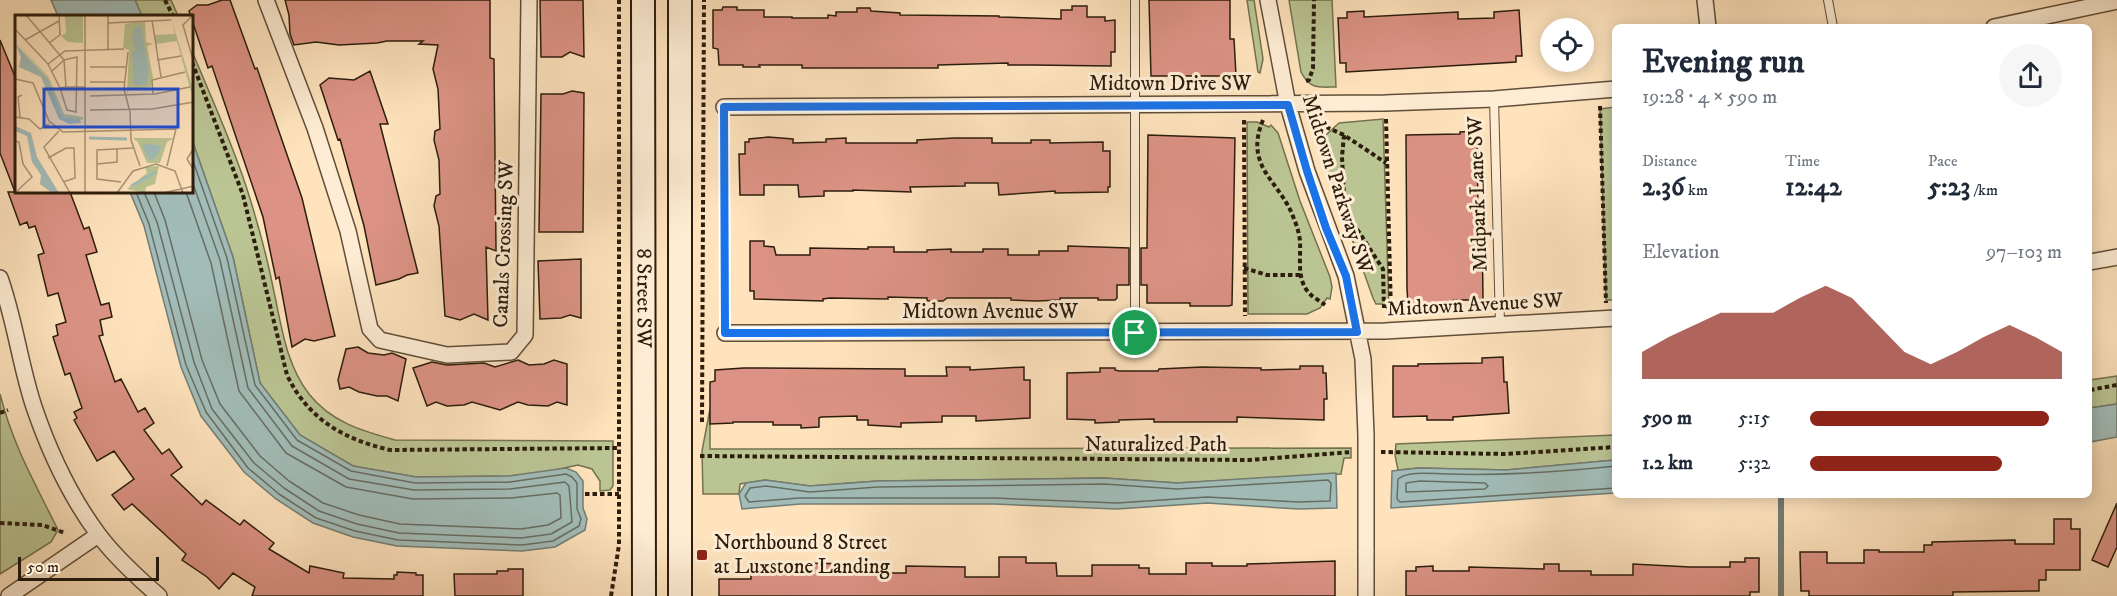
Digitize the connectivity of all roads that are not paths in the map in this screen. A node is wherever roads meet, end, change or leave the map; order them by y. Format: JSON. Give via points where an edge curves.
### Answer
{"nodes":[{"id":1,"x":266,"y":0,"type":"edge"},
{"id":2,"x":529,"y":0,"type":"edge"},
{"id":3,"x":643,"y":0,"type":"edge"},
{"id":4,"x":680,"y":0,"type":"edge"},
{"id":5,"x":1135,"y":0,"type":"edge"},
{"id":6,"x":1268,"y":0,"type":"edge"},
{"id":7,"x":1705,"y":0,"type":"edge"},
{"id":8,"x":1828,"y":0,"type":"edge"},
{"id":9,"x":2117,"y":1,"type":"edge"},
{"id":10,"x":1708,"y":24,"type":"edge"},
{"id":11,"x":1832,"y":24,"type":"edge"},
{"id":12,"x":2008,"y":24,"type":"edge"},
{"id":13,"x":1612,"y":89,"type":"edge"},
{"id":14,"x":1494,"y":99,"type":"junction"},
{"id":15,"x":1133,"y":105,"type":"junction"},
{"id":16,"x":1288,"y":105,"type":"junction"},
{"id":17,"x":724,"y":107,"type":"joint"},
{"id":18,"x":2117,"y":257,"type":"edge"},
{"id":19,"x":2092,"y":262,"type":"edge"},
{"id":20,"x":0,"y":278,"type":"edge"},
{"id":21,"x":1612,"y":318,"type":"edge"},
{"id":22,"x":1500,"y":324,"type":"junction"},
{"id":23,"x":1357,"y":332,"type":"junction"},
{"id":24,"x":725,"y":333,"type":"joint"},
{"id":25,"x":1135,"y":333,"type":"junction"},
{"id":26,"x":98,"y":535,"type":"junction"},
{"id":27,"x":644,"y":545,"type":"junction"},
{"id":28,"x":9,"y":596,"type":"edge"},
{"id":29,"x":159,"y":596,"type":"edge"},
{"id":30,"x":627,"y":596,"type":"edge"},
{"id":31,"x":644,"y":596,"type":"edge"},
{"id":32,"x":680,"y":596,"type":"edge"},
{"id":33,"x":1366,"y":596,"type":"edge"}],
"edges":[{"from":1,"to":2,"type":"street","name":"Canals Crossing SW","via":[[315,128],[348,231],[370,329],[380,340],[447,356],[511,352],[525,335]]},
{"from":3,"to":27,"type":"main road","name":"8 Street SW"},
{"from":4,"to":32,"type":"main road","name":"8 Street SW"},
{"from":5,"to":15,"type":"lane"},
{"from":6,"to":16,"type":"street","name":"Midtown Parkway SW"},
{"from":7,"to":10,"type":"street"},
{"from":8,"to":11,"type":"lane"},
{"from":9,"to":12,"type":"street"},
{"from":13,"to":14,"type":"street","name":"Midtown Drive SW"},
{"from":14,"to":16,"type":"street","name":"Midtown Drive SW"},
{"from":14,"to":22,"type":"lane","name":"Midpark Lane SW"},
{"from":15,"to":16,"type":"street","name":"Midtown Drive SW"},
{"from":15,"to":17,"type":"street","name":"Midtown Drive SW"},
{"from":15,"to":25,"type":"lane"},
{"from":16,"to":23,"type":"street","name":"Midtown Parkway SW","via":[[1326,228],[1346,276]]},
{"from":17,"to":24,"type":"lane"},
{"from":18,"to":19,"type":"street"},
{"from":20,"to":26,"type":"street","via":[[33,406],[54,458]]},
{"from":21,"to":22,"type":"street","name":"Midtown Avenue SW"},
{"from":22,"to":23,"type":"street","name":"Midtown Avenue SW"},
{"from":23,"to":25,"type":"street","name":"Midtown Avenue SW"},
{"from":23,"to":33,"type":"street","name":"Midtown Parkway SW","bridge":true,"via":[[1363,359],[1366,435]]},
{"from":24,"to":25,"type":"street","name":"Midtown Avenue SW"},
{"from":26,"to":28,"type":"street"},
{"from":26,"to":29,"type":"street"},
{"from":27,"to":30,"type":"main road"},
{"from":27,"to":31,"type":"main road","name":"8 Street SW"}]}
